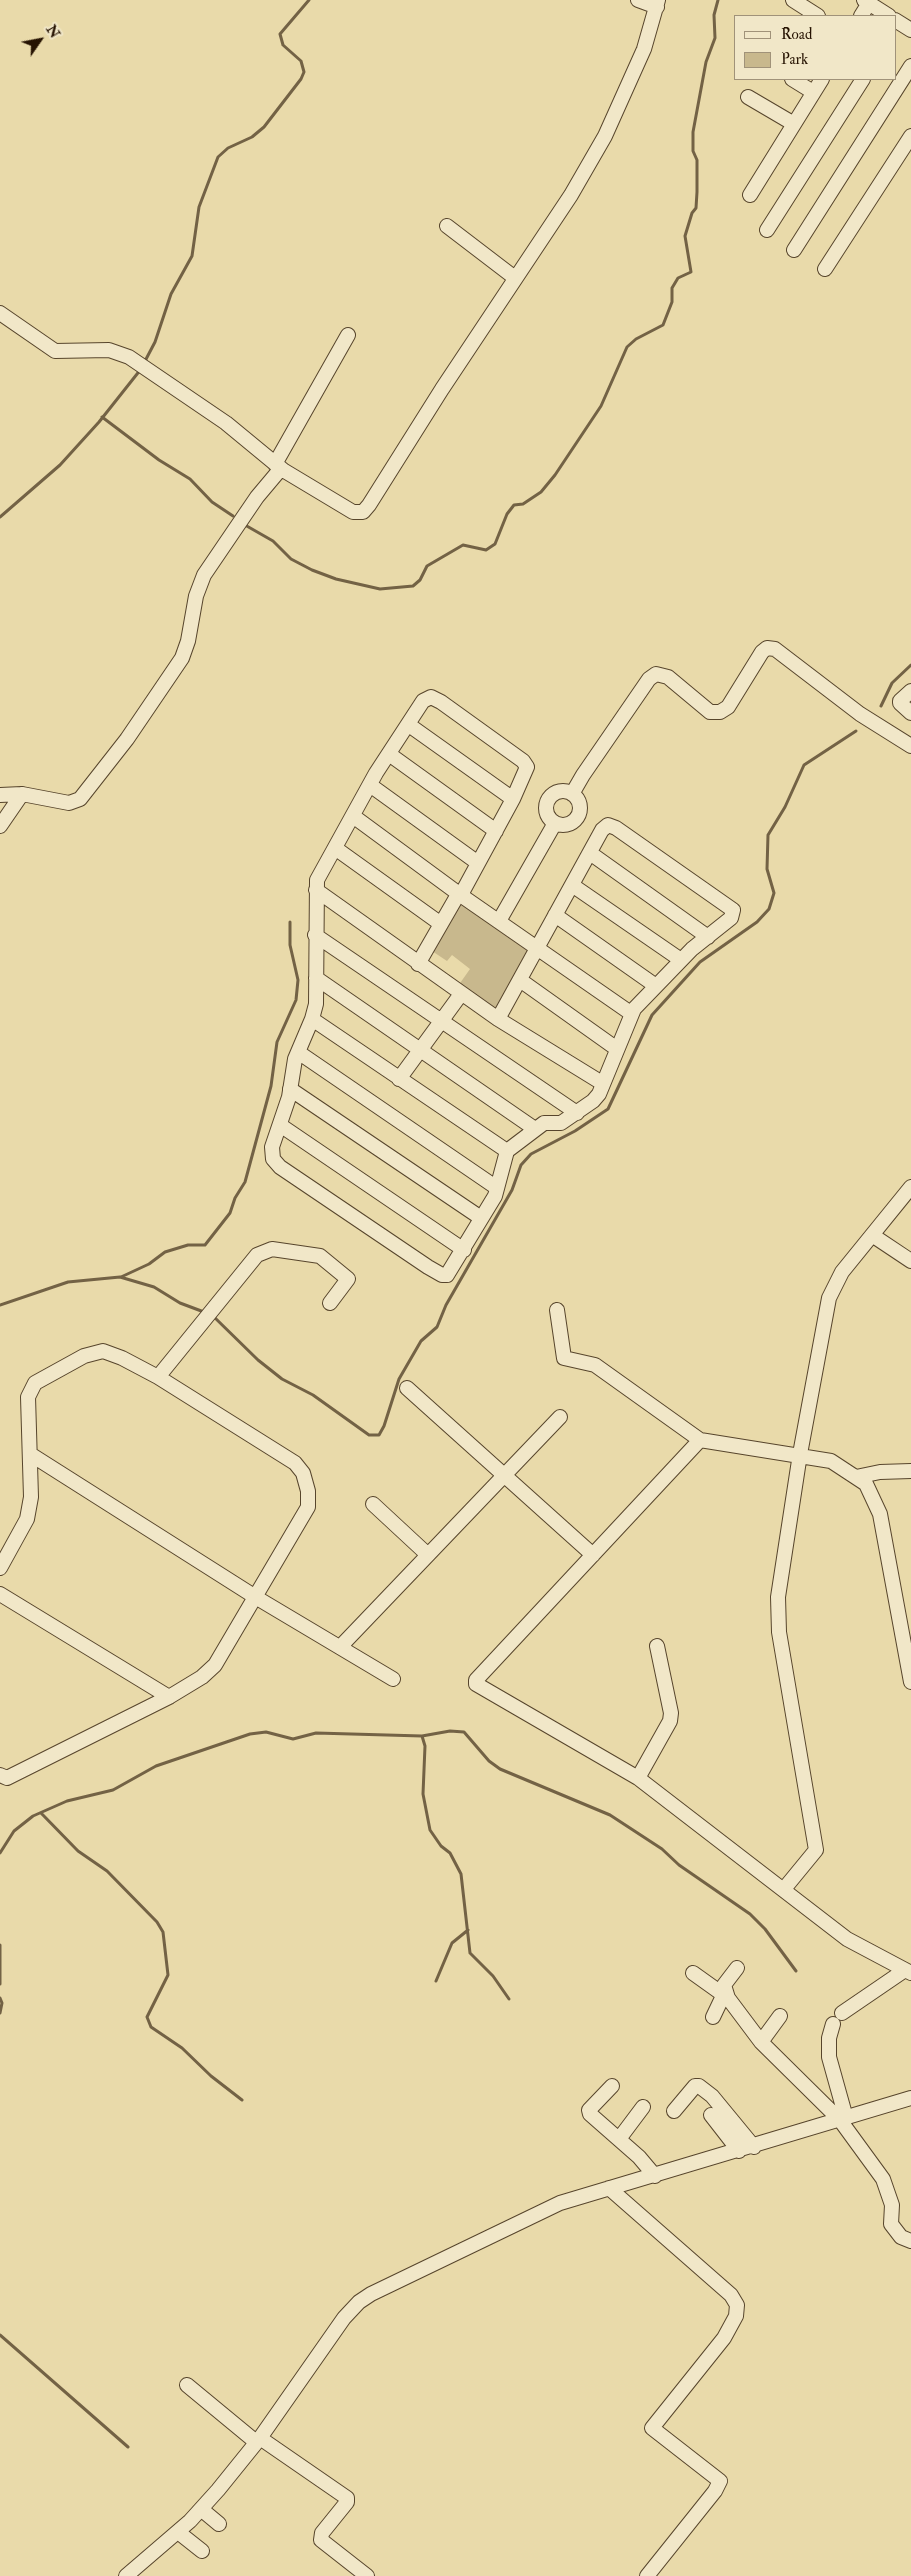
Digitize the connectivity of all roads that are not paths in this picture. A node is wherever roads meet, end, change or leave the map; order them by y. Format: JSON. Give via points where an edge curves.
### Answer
{"nodes":[{"id":1,"x":638,"y":0,"type":"edge"},
{"id":2,"x":793,"y":0,"type":"edge"},
{"id":3,"x":866,"y":2,"type":"edge"},
{"id":4,"x":657,"y":4,"type":"edge"},
{"id":5,"x":816,"y":15,"type":"edge"},
{"id":6,"x":861,"y":15,"type":"edge"},
{"id":7,"x":885,"y":15,"type":"edge"},
{"id":8,"x":911,"y":66,"type":"edge"},
{"id":9,"x":794,"y":80,"type":"edge"},
{"id":10,"x":821,"y":80,"type":"edge"},
{"id":11,"x":862,"y":80,"type":"edge"},
{"id":12,"x":813,"y":92,"type":"junction"},
{"id":13,"x":748,"y":96,"type":"dead end"},
{"id":14,"x":794,"y":124,"type":"junction"},
{"id":15,"x":911,"y":136,"type":"edge"},
{"id":16,"x":750,"y":195,"type":"dead end"},
{"id":17,"x":447,"y":226,"type":"dead end"},
{"id":18,"x":767,"y":230,"type":"dead end"},
{"id":19,"x":794,"y":250,"type":"dead end"},
{"id":20,"x":825,"y":269,"type":"dead end"},
{"id":21,"x":516,"y":278,"type":"junction"},
{"id":22,"x":0,"y":313,"type":"edge"},
{"id":23,"x":348,"y":334,"type":"dead end"},
{"id":24,"x":279,"y":467,"type":"junction"},
{"id":25,"x":911,"y":691,"type":"edge"},
{"id":26,"x":911,"y":713,"type":"edge"},
{"id":27,"x":409,"y":725,"type":"junction"},
{"id":28,"x":911,"y":746,"type":"edge"},
{"id":29,"x":389,"y":754,"type":"junction"},
{"id":30,"x":370,"y":785,"type":"junction"},
{"id":31,"x":22,"y":794,"type":"junction"},
{"id":32,"x":572,"y":794,"type":"junction"},
{"id":33,"x":0,"y":795,"type":"edge"},
{"id":34,"x":513,"y":800,"type":"junction"},
{"id":35,"x":352,"y":816,"type":"junction"},
{"id":36,"x":555,"y":823,"type":"junction"},
{"id":37,"x":0,"y":826,"type":"edge"},
{"id":38,"x":496,"y":831,"type":"junction"},
{"id":39,"x":335,"y":848,"type":"junction"},
{"id":40,"x":590,"y":852,"type":"junction"},
{"id":41,"x":478,"y":863,"type":"junction"},
{"id":42,"x":572,"y":885,"type":"junction"},
{"id":43,"x":316,"y":890,"type":"junction"},
{"id":44,"x":459,"y":894,"type":"junction"},
{"id":45,"x":555,"y":915,"type":"junction"},
{"id":46,"x":500,"y":921,"type":"junction"},
{"id":47,"x":441,"y":924,"type":"junction"},
{"id":48,"x":315,"y":935,"type":"junction"},
{"id":49,"x":708,"y":937,"type":"junction"},
{"id":50,"x":537,"y":947,"type":"junction"},
{"id":51,"x":681,"y":960,"type":"junction"},
{"id":52,"x":418,"y":964,"type":"junction"},
{"id":53,"x":316,"y":978,"type":"junction"},
{"id":54,"x":520,"y":980,"type":"junction"},
{"id":55,"x":656,"y":986,"type":"junction"},
{"id":56,"x":461,"y":994,"type":"junction"},
{"id":57,"x":632,"y":1014,"type":"junction"},
{"id":58,"x":312,"y":1019,"type":"junction"},
{"id":59,"x":498,"y":1019,"type":"junction"},
{"id":60,"x":440,"y":1022,"type":"junction"},
{"id":61,"x":616,"y":1049,"type":"junction"},
{"id":62,"x":420,"y":1051,"type":"junction"},
{"id":63,"x":298,"y":1052,"type":"junction"},
{"id":64,"x":399,"y":1079,"type":"junction"},
{"id":65,"x":602,"y":1083,"type":"junction"},
{"id":66,"x":290,"y":1089,"type":"junction"},
{"id":67,"x":577,"y":1112,"type":"junction"},
{"id":68,"x":280,"y":1125,"type":"junction"},
{"id":69,"x":535,"y":1129,"type":"junction"},
{"id":70,"x":507,"y":1151,"type":"junction"},
{"id":71,"x":911,"y":1187,"type":"edge"},
{"id":72,"x":497,"y":1188,"type":"junction"},
{"id":73,"x":481,"y":1218,"type":"junction"},
{"id":74,"x":872,"y":1235,"type":"junction"},
{"id":75,"x":464,"y":1250,"type":"junction"},
{"id":76,"x":911,"y":1261,"type":"edge"},
{"id":77,"x":330,"y":1303,"type":"dead end"},
{"id":78,"x":557,"y":1310,"type":"dead end"},
{"id":79,"x":158,"y":1377,"type":"junction"},
{"id":80,"x":407,"y":1388,"type":"dead end"},
{"id":81,"x":560,"y":1416,"type":"dead end"},
{"id":82,"x":700,"y":1440,"type":"junction"},
{"id":83,"x":30,"y":1454,"type":"junction"},
{"id":84,"x":800,"y":1454,"type":"junction"},
{"id":85,"x":911,"y":1471,"type":"edge"},
{"id":86,"x":504,"y":1476,"type":"junction"},
{"id":87,"x":856,"y":1477,"type":"junction"},
{"id":88,"x":373,"y":1504,"type":"dead end"},
{"id":89,"x":428,"y":1555,"type":"junction"},
{"id":90,"x":593,"y":1555,"type":"junction"},
{"id":91,"x":0,"y":1568,"type":"edge"},
{"id":92,"x":0,"y":1594,"type":"edge"},
{"id":93,"x":256,"y":1598,"type":"junction"},
{"id":94,"x":657,"y":1646,"type":"dead end"},
{"id":95,"x":340,"y":1647,"type":"junction"},
{"id":96,"x":393,"y":1679,"type":"dead end"},
{"id":97,"x":911,"y":1682,"type":"edge"},
{"id":98,"x":169,"y":1698,"type":"junction"},
{"id":99,"x":0,"y":1776,"type":"edge"},
{"id":100,"x":638,"y":1778,"type":"junction"},
{"id":101,"x":784,"y":1889,"type":"junction"},
{"id":102,"x":737,"y":1968,"type":"dead end"},
{"id":103,"x":908,"y":1971,"type":"edge"},
{"id":104,"x":693,"y":1973,"type":"dead end"},
{"id":105,"x":725,"y":1997,"type":"junction"},
{"id":106,"x":842,"y":2013,"type":"dead end"},
{"id":107,"x":780,"y":2016,"type":"dead end"},
{"id":108,"x":713,"y":2017,"type":"dead end"},
{"id":109,"x":833,"y":2024,"type":"dead end"},
{"id":110,"x":761,"y":2042,"type":"junction"},
{"id":111,"x":612,"y":2086,"type":"dead end"},
{"id":112,"x":911,"y":2098,"type":"edge"},
{"id":113,"x":643,"y":2107,"type":"dead end"},
{"id":114,"x":674,"y":2110,"type":"dead end"},
{"id":115,"x":711,"y":2115,"type":"dead end"},
{"id":116,"x":843,"y":2119,"type":"junction"},
{"id":117,"x":618,"y":2139,"type":"junction"},
{"id":118,"x":754,"y":2147,"type":"junction"},
{"id":119,"x":739,"y":2151,"type":"junction"},
{"id":120,"x":654,"y":2176,"type":"junction"},
{"id":121,"x":609,"y":2188,"type":"junction"},
{"id":122,"x":911,"y":2240,"type":"edge"},
{"id":123,"x":187,"y":2385,"type":"dead end"},
{"id":124,"x":258,"y":2440,"type":"junction"},
{"id":125,"x":201,"y":2509,"type":"junction"},
{"id":126,"x":219,"y":2524,"type":"dead end"},
{"id":127,"x":178,"y":2532,"type":"junction"},
{"id":128,"x":202,"y":2551,"type":"dead end"},
{"id":129,"x":126,"y":2576,"type":"edge"},
{"id":130,"x":367,"y":2576,"type":"edge"},
{"id":131,"x":647,"y":2576,"type":"edge"}],
"edges":[{"from":1,"to":4,"type":"street"},
{"from":2,"to":5,"type":"street"},
{"from":3,"to":6,"type":"street"},
{"from":3,"to":7,"type":"street"},
{"from":4,"to":21,"type":"street","via":[[644,48],[605,136]]},
{"from":8,"to":19,"type":"street"},
{"from":9,"to":12,"type":"street"},
{"from":10,"to":12,"type":"street"},
{"from":11,"to":18,"type":"street"},
{"from":12,"to":14,"type":"street"},
{"from":13,"to":14,"type":"street"},
{"from":14,"to":16,"type":"street"},
{"from":15,"to":20,"type":"street"},
{"from":17,"to":21,"type":"street"},
{"from":21,"to":24,"type":"street","via":[[363,512],[353,512]]},
{"from":22,"to":24,"type":"street","via":[[55,351],[119,352],[226,423]]},
{"from":23,"to":24,"type":"street"},
{"from":24,"to":31,"type":"street","via":[[204,574],[182,658],[127,739],[80,799],[69,802]]},
{"from":25,"to":26,"type":"street","via":[[900,703]]},
{"from":27,"to":29,"type":"street"},
{"from":27,"to":34,"type":"street"},
{"from":27,"to":34,"type":"street","via":[[424,701],[431,697],[523,761],[527,768]]},
{"from":28,"to":32,"type":"street","via":[[860,714],[775,649],[768,648],[762,652],[728,707],[720,712],[710,712],[668,678],[656,674]]},
{"from":29,"to":30,"type":"street"},
{"from":29,"to":38,"type":"street"},
{"from":30,"to":35,"type":"street"},
{"from":30,"to":41,"type":"street"},
{"from":31,"to":33,"type":"street"},
{"from":31,"to":37,"type":"street"},
{"from":32,"to":36,"type":"street","via":[[579,806],[578,814],[568,824]]},
{"from":32,"to":36,"type":"street","via":[[556,793],[548,800],[546,810]]},
{"from":34,"to":38,"type":"street"},
{"from":35,"to":39,"type":"street"},
{"from":35,"to":44,"type":"street"},
{"from":36,"to":46,"type":"street"},
{"from":38,"to":41,"type":"street"},
{"from":39,"to":43,"type":"street","via":[[318,877]]},
{"from":39,"to":47,"type":"street"},
{"from":40,"to":42,"type":"street"},
{"from":40,"to":49,"type":"street"},
{"from":40,"to":49,"type":"street","via":[[602,830],[608,825],[616,828],[733,910],[731,918]]},
{"from":41,"to":44,"type":"street"},
{"from":42,"to":45,"type":"street"},
{"from":42,"to":51,"type":"street"},
{"from":43,"to":48,"type":"street"},
{"from":43,"to":52,"type":"street"},
{"from":44,"to":46,"type":"street"},
{"from":44,"to":47,"type":"street"},
{"from":45,"to":50,"type":"street"},
{"from":45,"to":55,"type":"street"},
{"from":46,"to":50,"type":"street"},
{"from":47,"to":52,"type":"street"},
{"from":48,"to":53,"type":"street"},
{"from":48,"to":60,"type":"street"},
{"from":49,"to":51,"type":"street"},
{"from":50,"to":54,"type":"street"},
{"from":50,"to":57,"type":"street"},
{"from":51,"to":55,"type":"street"},
{"from":52,"to":56,"type":"street"},
{"from":53,"to":58,"type":"street"},
{"from":53,"to":62,"type":"street"},
{"from":54,"to":59,"type":"street"},
{"from":54,"to":61,"type":"street"},
{"from":55,"to":57,"type":"street"},
{"from":56,"to":59,"type":"street"},
{"from":56,"to":60,"type":"street"},
{"from":57,"to":61,"type":"street"},
{"from":58,"to":63,"type":"street"},
{"from":58,"to":64,"type":"street"},
{"from":59,"to":65,"type":"street"},
{"from":60,"to":62,"type":"street"},
{"from":60,"to":67,"type":"street"},
{"from":61,"to":65,"type":"street"},
{"from":62,"to":64,"type":"street"},
{"from":62,"to":69,"type":"street"},
{"from":63,"to":66,"type":"street"},
{"from":63,"to":72,"type":"street"},
{"from":64,"to":70,"type":"street"},
{"from":65,"to":67,"type":"street","via":[[599,1094]]},
{"from":66,"to":68,"type":"street"},
{"from":66,"to":73,"type":"street"},
{"from":67,"to":69,"type":"street","via":[[560,1122],[546,1122]]},
{"from":68,"to":75,"type":"street"},
{"from":68,"to":75,"type":"street","via":[[272,1147],[273,1159],[280,1167],[442,1275],[447,1275]]},
{"from":69,"to":70,"type":"street"},
{"from":70,"to":72,"type":"street"},
{"from":71,"to":74,"type":"street"},
{"from":72,"to":73,"type":"street"},
{"from":73,"to":75,"type":"street"},
{"from":74,"to":76,"type":"street"},
{"from":74,"to":84,"type":"street","via":[[842,1272],[830,1298]]},
{"from":77,"to":79,"type":"street","via":[[348,1278],[320,1256],[272,1249],[257,1255]]},
{"from":78,"to":82,"type":"street","via":[[564,1358],[595,1365]]},
{"from":79,"to":83,"type":"street","via":[[104,1351],[84,1356],[36,1383],[28,1396]]},
{"from":79,"to":93,"type":"street","via":[[295,1462],[303,1473],[308,1507]]},
{"from":80,"to":86,"type":"street"},
{"from":81,"to":86,"type":"street"},
{"from":82,"to":84,"type":"street"},
{"from":82,"to":90,"type":"street"},
{"from":83,"to":91,"type":"street","via":[[31,1497],[27,1519]]},
{"from":83,"to":93,"type":"street"},
{"from":84,"to":87,"type":"street","via":[[831,1461]]},
{"from":84,"to":101,"type":"street","via":[[778,1597],[779,1632],[816,1850]]},
{"from":85,"to":87,"type":"street"},
{"from":86,"to":89,"type":"street"},
{"from":86,"to":90,"type":"street"},
{"from":87,"to":97,"type":"street","via":[[866,1484],[880,1514]]},
{"from":88,"to":89,"type":"street"},
{"from":89,"to":95,"type":"street"},
{"from":90,"to":100,"type":"street","via":[[476,1680],[476,1684]]},
{"from":92,"to":98,"type":"street"},
{"from":93,"to":95,"type":"street"},
{"from":93,"to":98,"type":"street","via":[[215,1665]]},
{"from":94,"to":100,"type":"street","via":[[670,1721]]},
{"from":95,"to":96,"type":"street"},
{"from":98,"to":99,"type":"street","via":[[7,1778]]},
{"from":100,"to":101,"type":"street"},
{"from":101,"to":103,"type":"street","via":[[847,1939]]},
{"from":102,"to":105,"type":"street","via":[[724,1985]]},
{"from":103,"to":106,"type":"street"},
{"from":104,"to":105,"type":"street"},
{"from":105,"to":108,"type":"street"},
{"from":105,"to":110,"type":"street"},
{"from":107,"to":110,"type":"street"},
{"from":109,"to":116,"type":"street","via":[[829,2057]]},
{"from":110,"to":116,"type":"street"},
{"from":111,"to":117,"type":"street","via":[[589,2110]]},
{"from":112,"to":116,"type":"street"},
{"from":113,"to":117,"type":"street"},
{"from":114,"to":118,"type":"street","via":[[695,2086],[699,2086],[712,2096]]},
{"from":115,"to":119,"type":"street"},
{"from":116,"to":118,"type":"street"},
{"from":116,"to":122,"type":"street","via":[[860,2151],[883,2179],[892,2205],[891,2224],[901,2238]]},
{"from":117,"to":120,"type":"street"},
{"from":118,"to":119,"type":"street"},
{"from":119,"to":120,"type":"street"},
{"from":120,"to":121,"type":"street"},
{"from":121,"to":124,"type":"street","via":[[560,2204],[359,2302]]},
{"from":121,"to":131,"type":"street","via":[[731,2295],[737,2305],[736,2316],[724,2338],[652,2428],[720,2481]]},
{"from":123,"to":124,"type":"street"},
{"from":124,"to":125,"type":"street"},
{"from":124,"to":130,"type":"street","via":[[347,2498],[320,2536],[321,2540]]},
{"from":125,"to":126,"type":"street"},
{"from":125,"to":127,"type":"street"},
{"from":127,"to":128,"type":"street"},
{"from":127,"to":129,"type":"street"}]}
